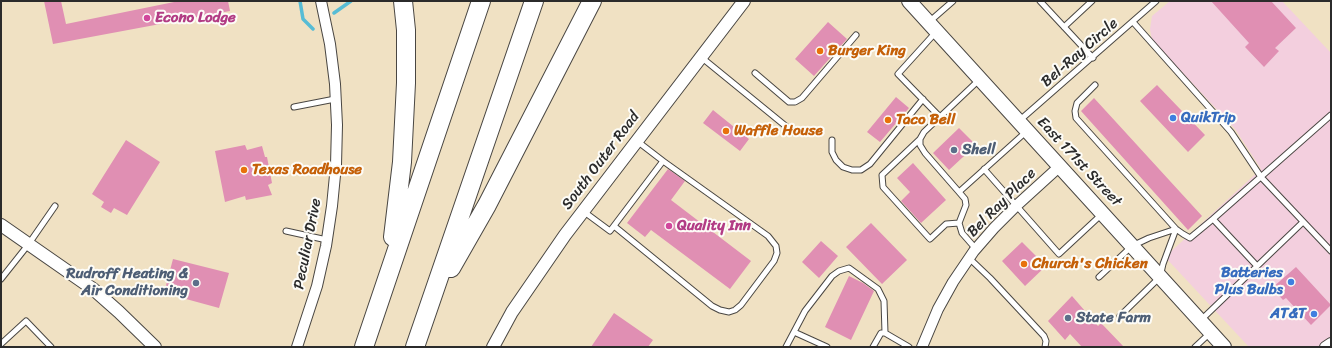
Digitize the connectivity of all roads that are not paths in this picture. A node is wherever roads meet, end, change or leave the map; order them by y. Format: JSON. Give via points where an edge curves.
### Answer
{"nodes":[{"id":1,"x":321,"y":1,"type":"edge"},
{"id":2,"x":403,"y":1,"type":"edge"},
{"id":3,"x":481,"y":1,"type":"edge"},
{"id":4,"x":534,"y":1,"type":"edge"},
{"id":5,"x":592,"y":1,"type":"edge"},
{"id":6,"x":744,"y":1,"type":"edge"},
{"id":7,"x":908,"y":1,"type":"edge"},
{"id":8,"x":953,"y":1,"type":"edge"},
{"id":9,"x":1040,"y":1,"type":"edge"},
{"id":10,"x":1092,"y":1,"type":"edge"},
{"id":11,"x":1156,"y":1,"type":"edge"},
{"id":12,"x":1133,"y":22,"type":"junction"},
{"id":13,"x":1064,"y":27,"type":"junction"},
{"id":14,"x":932,"y":28,"type":"junction"},
{"id":15,"x":856,"y":35,"type":"dead end"},
{"id":16,"x":701,"y":57,"type":"junction"},
{"id":17,"x":1093,"y":58,"type":"junction"},
{"id":18,"x":755,"y":73,"type":"dead end"},
{"id":19,"x":980,"y":80,"type":"junction"},
{"id":20,"x":1095,"y":85,"type":"dead end"},
{"id":21,"x":335,"y":99,"type":"junction"},
{"id":22,"x":923,"y":99,"type":"junction"},
{"id":23,"x":294,"y":107,"type":"dead end"},
{"id":24,"x":1331,"y":115,"type":"edge"},
{"id":25,"x":940,"y":117,"type":"junction"},
{"id":26,"x":1023,"y":126,"type":"junction"},
{"id":27,"x":793,"y":132,"type":"dead end"},
{"id":28,"x":920,"y":139,"type":"junction"},
{"id":29,"x":832,"y":140,"type":"dead end"},
{"id":30,"x":637,"y":141,"type":"junction"},
{"id":31,"x":663,"y":161,"type":"junction"},
{"id":32,"x":1060,"y":166,"type":"junction"},
{"id":33,"x":984,"y":169,"type":"junction"},
{"id":34,"x":1261,"y":177,"type":"junction"},
{"id":35,"x":959,"y":192,"type":"junction"},
{"id":36,"x":55,"y":206,"type":"dead end"},
{"id":37,"x":1016,"y":206,"type":"junction"},
{"id":38,"x":583,"y":211,"type":"junction"},
{"id":39,"x":1103,"y":213,"type":"junction"},
{"id":40,"x":1213,"y":219,"type":"junction"},
{"id":41,"x":1303,"y":222,"type":"junction"},
{"id":42,"x":959,"y":223,"type":"junction"},
{"id":43,"x":1,"y":225,"type":"edge"},
{"id":44,"x":614,"y":226,"type":"junction"},
{"id":45,"x":1176,"y":229,"type":"junction"},
{"id":46,"x":286,"y":230,"type":"dead end"},
{"id":47,"x":327,"y":240,"type":"junction"},
{"id":48,"x":28,"y":245,"type":"junction"},
{"id":49,"x":1132,"y":246,"type":"junction"},
{"id":50,"x":976,"y":249,"type":"junction"},
{"id":51,"x":1331,"y":251,"type":"edge"},
{"id":52,"x":969,"y":258,"type":"junction"},
{"id":53,"x":1257,"y":266,"type":"junction"},
{"id":54,"x":388,"y":276,"type":"junction"},
{"id":55,"x":1099,"y":277,"type":"dead end"},
{"id":56,"x":1160,"y":277,"type":"junction"},
{"id":57,"x":1,"y":279,"type":"edge"},
{"id":58,"x":430,"y":304,"type":"junction"},
{"id":59,"x":1120,"y":316,"type":"dead end"},
{"id":60,"x":1200,"y":321,"type":"junction"},
{"id":61,"x":794,"y":332,"type":"junction"},
{"id":62,"x":1210,"y":332,"type":"junction"},
{"id":63,"x":885,"y":333,"type":"junction"},
{"id":64,"x":1331,"y":343,"type":"edge"},
{"id":65,"x":1,"y":344,"type":"edge"},
{"id":66,"x":150,"y":345,"type":"edge"},
{"id":67,"x":51,"y":347,"type":"edge"},
{"id":68,"x":297,"y":347,"type":"edge"},
{"id":69,"x":364,"y":347,"type":"edge"},
{"id":70,"x":415,"y":347,"type":"edge"},
{"id":71,"x":493,"y":347,"type":"edge"},
{"id":72,"x":786,"y":347,"type":"edge"},
{"id":73,"x":827,"y":347,"type":"edge"},
{"id":74,"x":873,"y":347,"type":"edge"},
{"id":75,"x":909,"y":347,"type":"edge"},
{"id":76,"x":922,"y":347,"type":"edge"},
{"id":77,"x":1045,"y":347,"type":"edge"},
{"id":78,"x":1195,"y":347,"type":"edge"},
{"id":79,"x":1224,"y":347,"type":"edge"},
{"id":80,"x":1325,"y":347,"type":"edge"}],
"edges":[{"from":1,"to":21,"type":"street","name":"Peculiar Drive","via":[[330,44]]},
{"from":2,"to":54,"type":"highway","via":[[406,83],[402,162]]},
{"from":3,"to":54,"type":"highway"},
{"from":4,"to":58,"type":"highway"},
{"from":5,"to":58,"type":"highway","via":[[488,205]]},
{"from":6,"to":16,"type":"street","name":"South Outer Road"},
{"from":7,"to":14,"type":"main road","name":"East 171st Street"},
{"from":8,"to":14,"type":"lane"},
{"from":9,"to":13,"type":"lane"},
{"from":10,"to":13,"type":"lane"},
{"from":11,"to":12,"type":"lane","name":"Bel-Ray Circle"},
{"from":12,"to":17,"type":"lane","name":"Bel-Ray Circle"},
{"from":12,"to":34,"type":"lane","via":[[1232,132]]},
{"from":13,"to":17,"type":"lane"},
{"from":14,"to":19,"type":"main road","name":"East 171st Street"},
{"from":14,"to":22,"type":"lane","via":[[898,74]]},
{"from":15,"to":18,"type":"lane","via":[[802,98],[795,102],[789,102]]},
{"from":16,"to":27,"type":"lane"},
{"from":16,"to":30,"type":"street","name":"South Outer Road"},
{"from":17,"to":26,"type":"lane","name":"Bel-Ray Circle"},
{"from":19,"to":25,"type":"lane"},
{"from":19,"to":26,"type":"main road","name":"East 171st Street"},
{"from":20,"to":45,"type":"lane","via":[[1077,103],[1076,118]]},
{"from":21,"to":23,"type":"lane"},
{"from":21,"to":47,"type":"street","name":"Peculiar Drive","via":[[336,165]]},
{"from":22,"to":25,"type":"lane"},
{"from":22,"to":29,"type":"lane","via":[[870,164],[861,170],[843,167],[836,160],[832,152]]},
{"from":24,"to":34,"type":"lane"},
{"from":25,"to":28,"type":"lane"},
{"from":26,"to":32,"type":"main road","name":"East 171st Street"},
{"from":26,"to":33,"type":"lane","name":"Bel-Ray Circle"},
{"from":28,"to":35,"type":"lane","via":[[920,146],[925,153]]},
{"from":28,"to":42,"type":"lane","via":[[882,175],[883,187],[930,239],[946,224]]},
{"from":30,"to":31,"type":"lane"},
{"from":30,"to":38,"type":"street","name":"South Outer Road"},
{"from":31,"to":44,"type":"lane"},
{"from":31,"to":44,"type":"lane","via":[[768,236],[776,246],[777,254],[774,261],[741,305],[729,312],[712,306]]},
{"from":32,"to":37,"type":"street","name":"Bel Ray Place"},
{"from":32,"to":39,"type":"main road","name":"East 171st Street"},
{"from":33,"to":35,"type":"lane","name":"Bel-Ray Circle"},
{"from":33,"to":37,"type":"lane"},
{"from":34,"to":40,"type":"lane"},
{"from":34,"to":41,"type":"lane"},
{"from":35,"to":42,"type":"lane","via":[[966,205]]},
{"from":36,"to":48,"type":"lane"},
{"from":37,"to":39,"type":"lane","via":[[1059,254]]},
{"from":37,"to":50,"type":"street","name":"Bel Ray Place"},
{"from":38,"to":44,"type":"lane","via":[[610,231]]},
{"from":38,"to":71,"type":"street","name":"South Outer Road","via":[[512,312]]},
{"from":39,"to":49,"type":"main road","name":"East 171st Street"},
{"from":40,"to":45,"type":"lane","via":[[1190,238]]},
{"from":40,"to":53,"type":"lane"},
{"from":41,"to":51,"type":"lane"},
{"from":41,"to":53,"type":"lane"},
{"from":42,"to":50,"type":"lane","via":[[962,233]]},
{"from":43,"to":48,"type":"street"},
{"from":45,"to":49,"type":"lane"},
{"from":45,"to":56,"type":"lane"},
{"from":46,"to":47,"type":"lane"},
{"from":47,"to":68,"type":"street","name":"Peculiar Drive"},
{"from":48,"to":57,"type":"lane"},
{"from":48,"to":66,"type":"street","via":[[92,289],[120,312]]},
{"from":49,"to":55,"type":"lane"},
{"from":49,"to":56,"type":"main road","name":"East 171st Street"},
{"from":50,"to":52,"type":"street","name":"Bel Ray Place"},
{"from":52,"to":76,"type":"street","name":"Bel Ray Place","via":[[938,309]]},
{"from":52,"to":77,"type":"lane","via":[[1044,336]]},
{"from":53,"to":60,"type":"lane"},
{"from":54,"to":69,"type":"highway"},
{"from":56,"to":59,"type":"lane"},
{"from":56,"to":60,"type":"main road","name":"East 171st Street"},
{"from":58,"to":70,"type":"highway"},
{"from":60,"to":62,"type":"main road","name":"East 171st Street"},
{"from":61,"to":63,"type":"lane","via":[[805,311],[832,276],[849,268],[882,295]]},
{"from":61,"to":72,"type":"lane"},
{"from":61,"to":73,"type":"lane"},
{"from":62,"to":78,"type":"lane"},
{"from":62,"to":79,"type":"main road","name":"East 171st Street"},
{"from":63,"to":74,"type":"lane","via":[[881,333]]},
{"from":63,"to":75,"type":"lane"},
{"from":64,"to":80,"type":"street"},
{"from":65,"to":67,"type":"lane","via":[[26,321]]}]}
